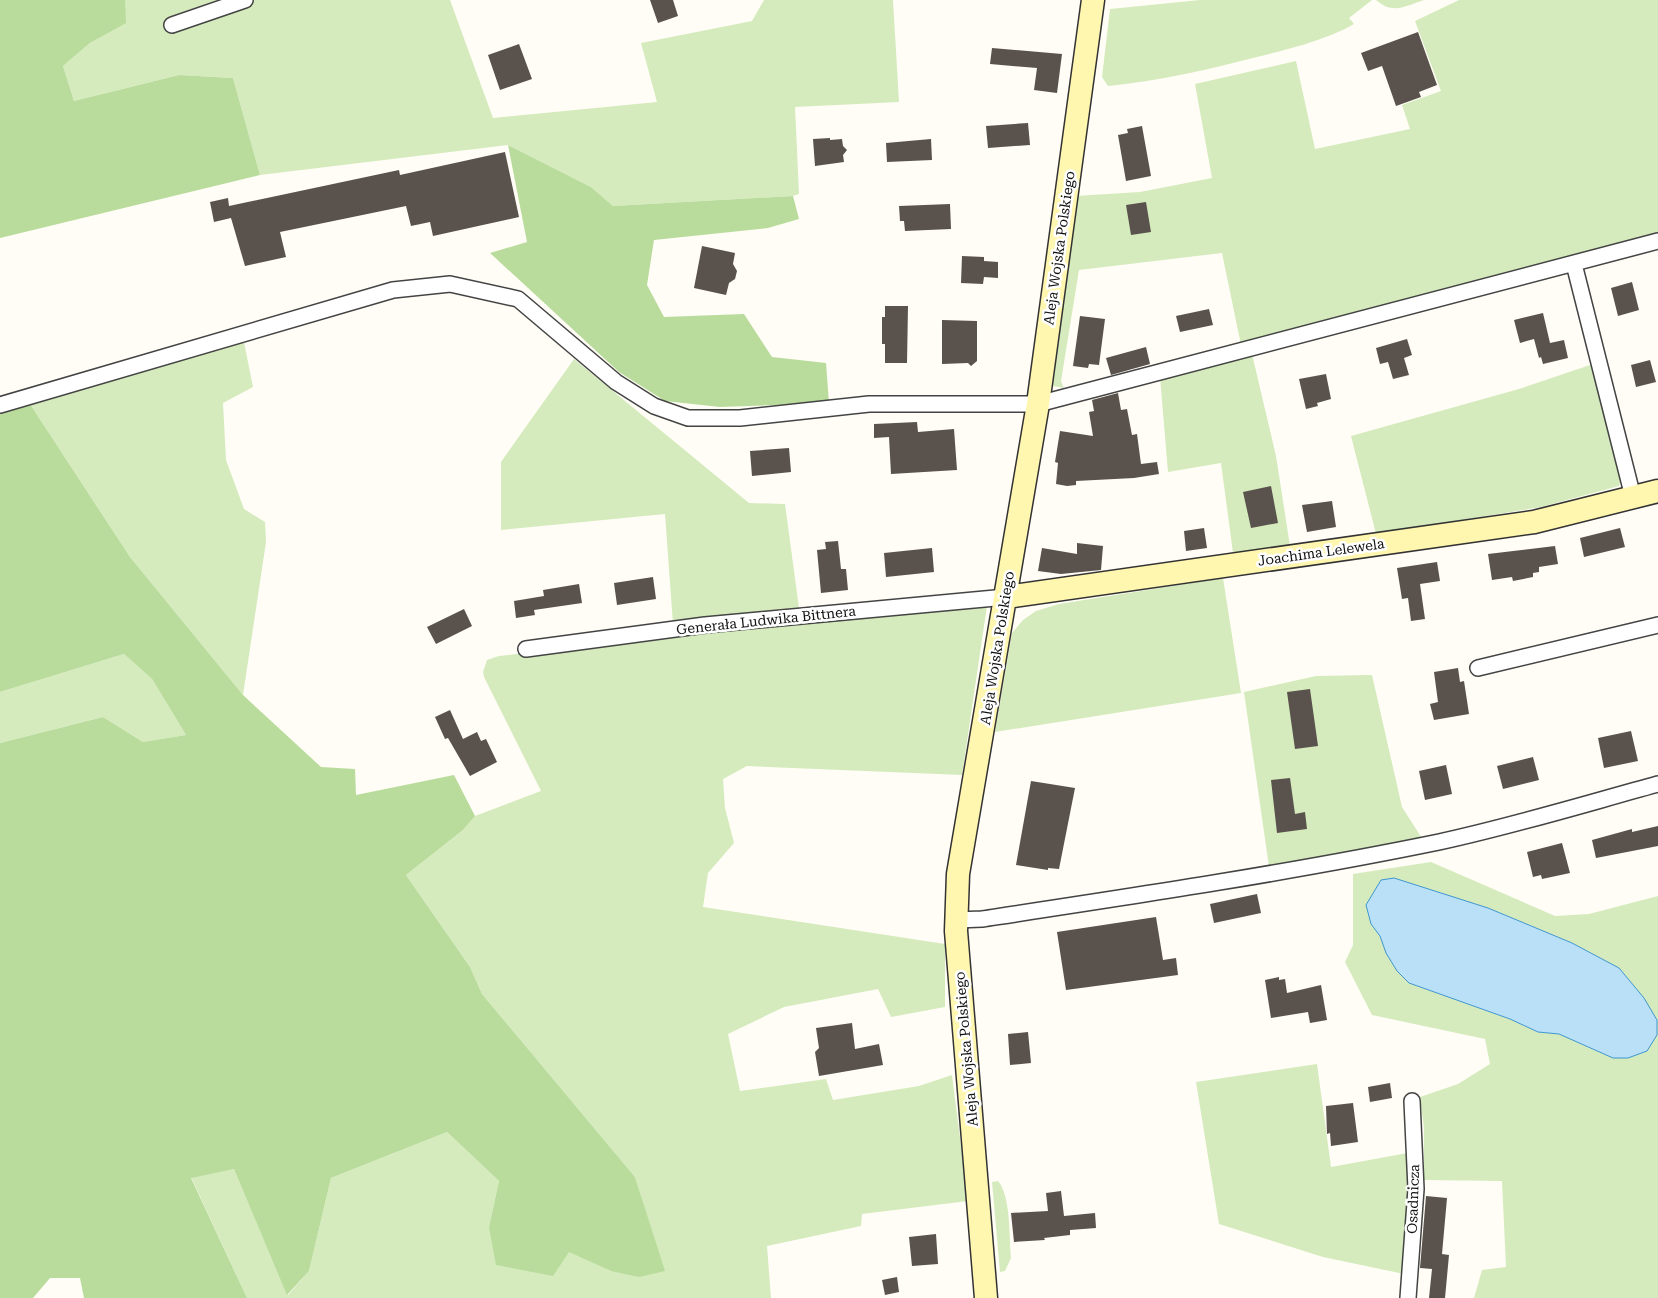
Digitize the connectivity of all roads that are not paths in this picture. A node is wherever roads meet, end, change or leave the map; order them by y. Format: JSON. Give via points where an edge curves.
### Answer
{"nodes":[{"id":1,"x":245,"y":0,"type":"edge"},
{"id":2,"x":1093,"y":0,"type":"edge"},
{"id":3,"x":172,"y":25,"type":"dead end"},
{"id":4,"x":1658,"y":241,"type":"edge"},
{"id":5,"x":1574,"y":264,"type":"junction"},
{"id":6,"x":1038,"y":404,"type":"junction"},
{"id":7,"x":0,"y":405,"type":"edge"},
{"id":8,"x":1658,"y":491,"type":"edge"},
{"id":9,"x":1633,"y":497,"type":"junction"},
{"id":10,"x":1006,"y":597,"type":"junction"},
{"id":11,"x":1658,"y":625,"type":"edge"},
{"id":12,"x":526,"y":649,"type":"dead end"},
{"id":13,"x":1478,"y":668,"type":"dead end"},
{"id":14,"x":1658,"y":784,"type":"edge"},
{"id":15,"x":956,"y":920,"type":"junction"},
{"id":16,"x":1412,"y":1101,"type":"dead end"},
{"id":17,"x":986,"y":1298,"type":"edge"},
{"id":18,"x":1408,"y":1298,"type":"edge"}],
"edges":[{"from":1,"to":3,"type":"street"},
{"from":2,"to":6,"type":"street","name":"Aleja Wojska Polskiego"},
{"from":4,"to":5,"type":"street"},
{"from":5,"to":6,"type":"street"},
{"from":5,"to":9,"type":"street"},
{"from":6,"to":7,"type":"street","via":[[870,404],[740,418],[688,418],[654,406],[616,382],[518,299],[450,284],[393,290]]},
{"from":6,"to":10,"type":"street","name":"Aleja Wojska Polskiego"},
{"from":8,"to":9,"type":"street","name":"Joachima Lelewela"},
{"from":9,"to":10,"type":"street","name":"Joachima Lelewela","via":[[1534,522]]},
{"from":10,"to":12,"type":"street","name":"Generała Ludwika Bittnera","via":[[706,625]]},
{"from":10,"to":15,"type":"street","name":"Aleja Wojska Polskiego","via":[[958,874]]},
{"from":11,"to":13,"type":"street"},
{"from":14,"to":15,"type":"street","via":[[1440,842],[1181,888],[982,919]]},
{"from":15,"to":17,"type":"street","name":"Aleja Wojska Polskiego"},
{"from":16,"to":18,"type":"street","name":"Osadnicza","via":[[1416,1189]]}]}
